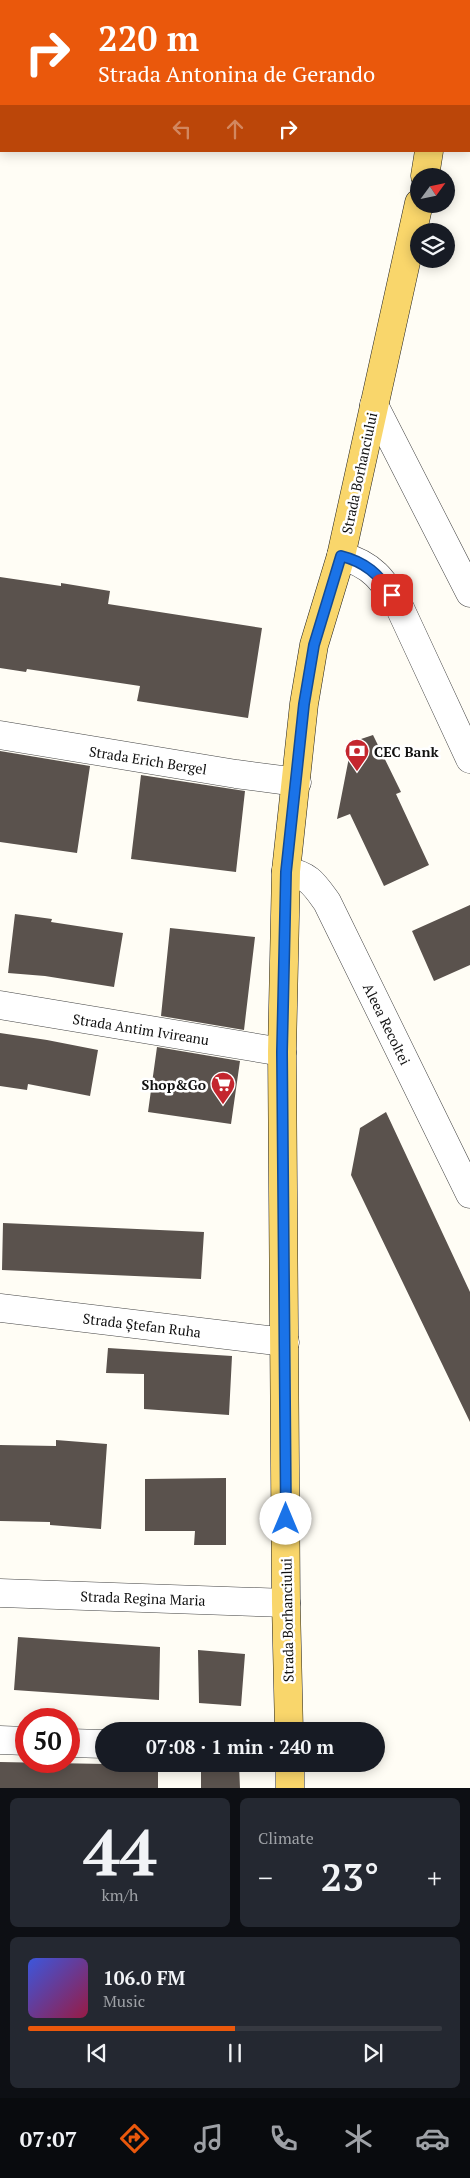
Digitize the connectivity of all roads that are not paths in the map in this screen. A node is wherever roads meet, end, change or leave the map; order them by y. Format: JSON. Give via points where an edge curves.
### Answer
{"nodes":[{"id":1,"x":429,"y":152,"type":"edge"},
{"id":2,"x":426,"y":168,"type":"edge"},
{"id":3,"x":417,"y":213,"type":"edge"},
{"id":4,"x":374,"y":405,"type":"junction"},
{"id":5,"x":341,"y":556,"type":"junction"},
{"id":6,"x":470,"y":593,"type":"edge"},
{"id":7,"x":0,"y":735,"type":"edge"},
{"id":8,"x":470,"y":759,"type":"edge"},
{"id":9,"x":296,"y":782,"type":"junction"},
{"id":10,"x":286,"y":872,"type":"junction"},
{"id":11,"x":0,"y":1006,"type":"edge"},
{"id":12,"x":282,"y":1052,"type":"junction"},
{"id":13,"x":470,"y":1194,"type":"edge"},
{"id":14,"x":0,"y":1308,"type":"edge"},
{"id":15,"x":285,"y":1342,"type":"junction"},
{"id":16,"x":0,"y":1593,"type":"edge"},
{"id":17,"x":286,"y":1603,"type":"junction"},
{"id":18,"x":289,"y":1722,"type":"edge"},
{"id":19,"x":0,"y":1740,"type":"edge"},
{"id":20,"x":15,"y":1741,"type":"edge"},
{"id":21,"x":80,"y":1743,"type":"edge"},
{"id":22,"x":95,"y":1744,"type":"edge"},
{"id":23,"x":290,"y":1772,"type":"edge"},
{"id":24,"x":290,"y":1788,"type":"edge"}],
"edges":[{"from":1,"to":2,"type":"main road"},
{"from":3,"to":4,"type":"main road","name":"Strada Borhanciului"},
{"from":4,"to":5,"type":"main road","name":"Strada Borhanciului"},
{"from":4,"to":6,"type":"street"},
{"from":5,"to":8,"type":"street","via":[[372,569],[399,606]]},
{"from":5,"to":9,"type":"main road","name":"Strada Borhanciului","via":[[314,645]]},
{"from":7,"to":9,"type":"street","name":"Strada Erich Bergel"},
{"from":9,"to":10,"type":"main road","name":"Strada Borhanciului"},
{"from":10,"to":12,"type":"main road","name":"Strada Borhanciului"},
{"from":10,"to":13,"type":"street","name":"Aleea Recoltei","via":[[300,874],[313,883],[327,902]]},
{"from":11,"to":12,"type":"street","name":"Strada Antim Ivireanu"},
{"from":12,"to":15,"type":"main road","name":"Strada Borhanciului"},
{"from":14,"to":15,"type":"street","name":"Strada Ștefan Ruha"},
{"from":15,"to":17,"type":"main road","name":"Strada Borhanciului"},
{"from":16,"to":17,"type":"street","name":"Strada Regina Maria"},
{"from":17,"to":18,"type":"main road","name":"Strada Borhanciului"},
{"from":19,"to":20,"type":"street"},
{"from":21,"to":22,"type":"street"},
{"from":23,"to":24,"type":"main road"}]}
